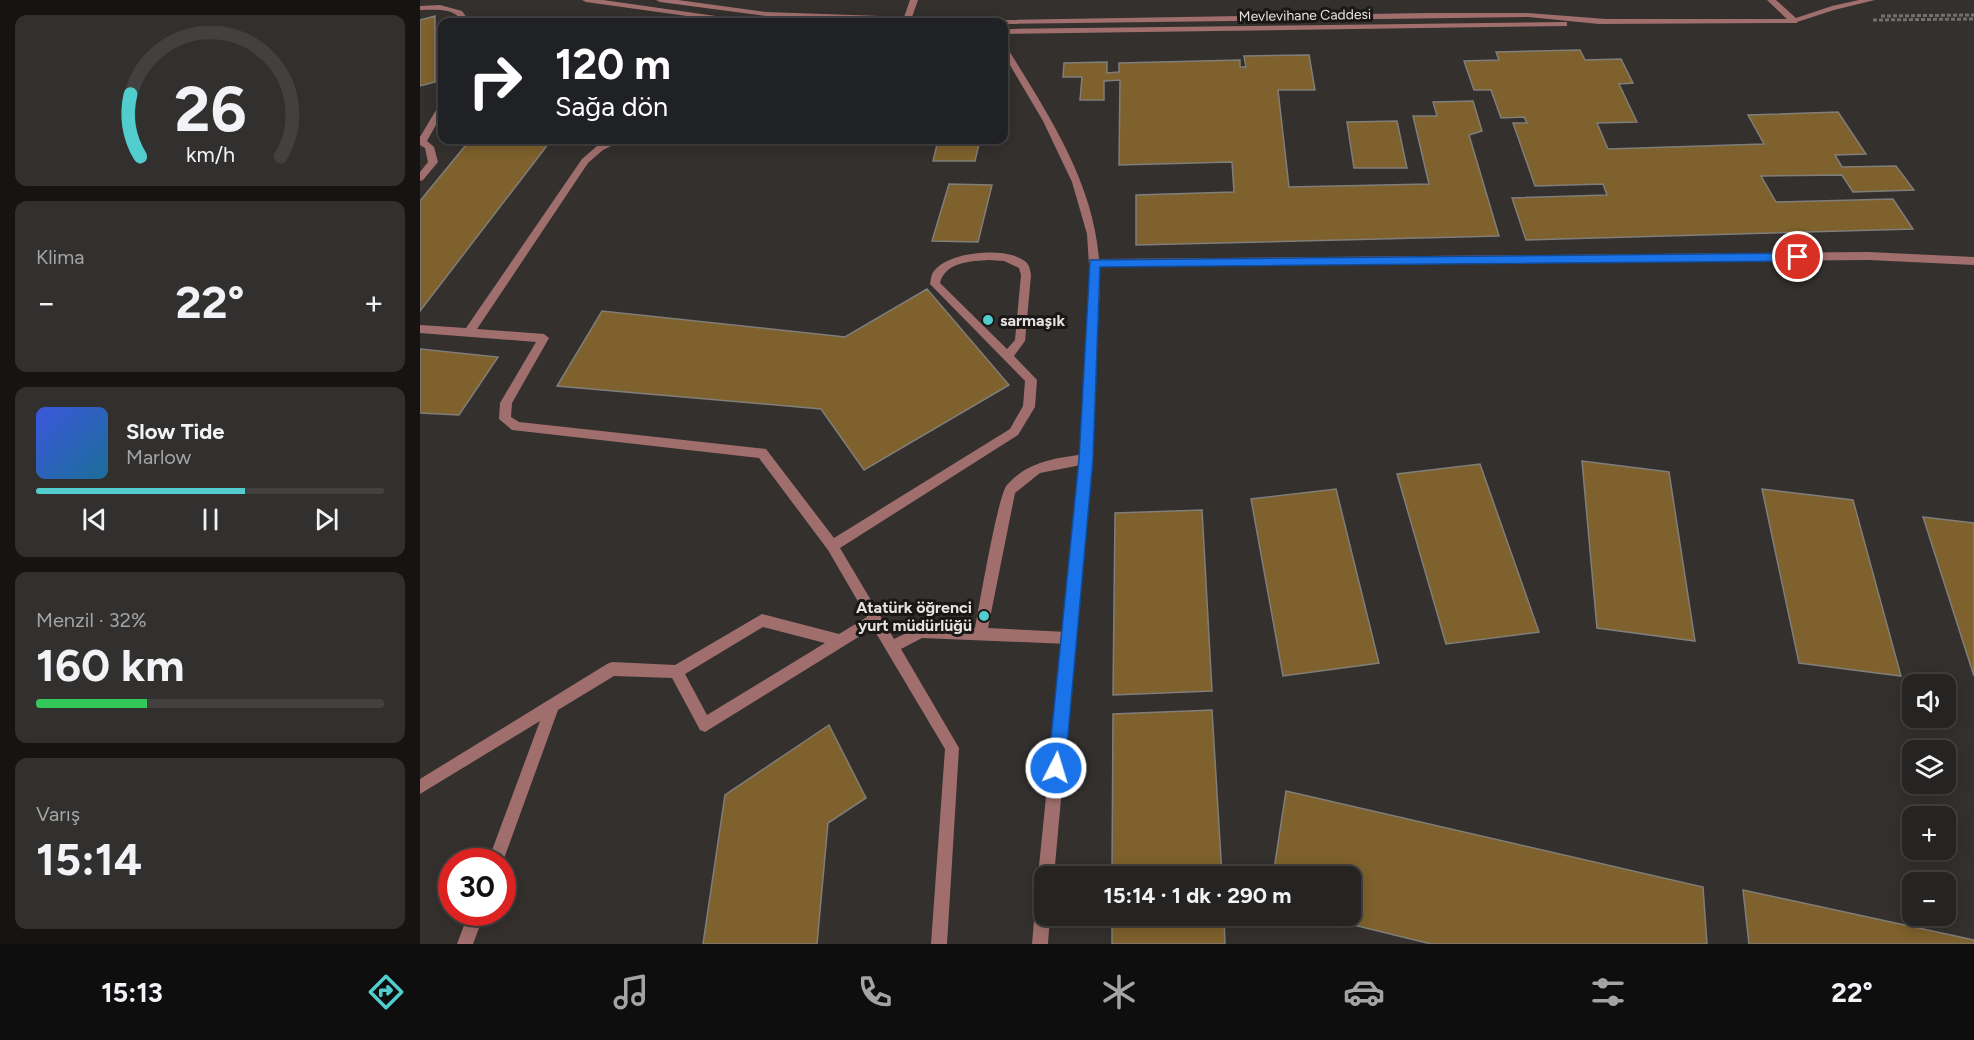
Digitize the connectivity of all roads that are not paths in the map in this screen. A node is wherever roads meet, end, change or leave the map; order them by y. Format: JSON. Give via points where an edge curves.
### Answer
{"nodes":[{"id":1,"x":586,"y":0,"type":"edge"},
{"id":2,"x":660,"y":0,"type":"edge"},
{"id":3,"x":914,"y":0,"type":"edge"},
{"id":4,"x":1771,"y":0,"type":"edge"},
{"id":5,"x":1871,"y":0,"type":"edge"},
{"id":6,"x":708,"y":6,"type":"junction"},
{"id":7,"x":420,"y":8,"type":"edge"},
{"id":8,"x":698,"y":16,"type":"junction"},
{"id":9,"x":464,"y":18,"type":"edge"},
{"id":10,"x":713,"y":18,"type":"edge"},
{"id":11,"x":847,"y":18,"type":"edge"},
{"id":12,"x":908,"y":18,"type":"edge"},
{"id":13,"x":1794,"y":21,"type":"junction"},
{"id":14,"x":1008,"y":22,"type":"edge"},
{"id":15,"x":1606,"y":22,"type":"junction"},
{"id":16,"x":1008,"y":32,"type":"edge"},
{"id":17,"x":1008,"y":56,"type":"edge"},
{"id":18,"x":438,"y":113,"type":"edge"},
{"id":19,"x":421,"y":141,"type":"edge"},
{"id":20,"x":609,"y":144,"type":"edge"},
{"id":21,"x":420,"y":178,"type":"edge"},
{"id":22,"x":1974,"y":261,"type":"edge"},
{"id":23,"x":1094,"y":263,"type":"junction"},
{"id":24,"x":420,"y":329,"type":"edge"},
{"id":25,"x":469,"y":332,"type":"junction"},
{"id":26,"x":1007,"y":357,"type":"junction"},
{"id":27,"x":1086,"y":459,"type":"junction"},
{"id":28,"x":832,"y":546,"type":"junction"},
{"id":29,"x":876,"y":619,"type":"junction"},
{"id":30,"x":980,"y":634,"type":"junction"},
{"id":31,"x":1068,"y":638,"type":"junction"},
{"id":32,"x":841,"y":641,"type":"junction"},
{"id":33,"x":892,"y":647,"type":"junction"},
{"id":34,"x":676,"y":672,"type":"junction"},
{"id":35,"x":553,"y":705,"type":"junction"},
{"id":36,"x":420,"y":787,"type":"edge"},
{"id":37,"x":501,"y":848,"type":"edge"},
{"id":38,"x":1047,"y":866,"type":"edge"},
{"id":39,"x":472,"y":926,"type":"edge"},
{"id":40,"x":1042,"y":926,"type":"edge"},
{"id":41,"x":465,"y":944,"type":"edge"},
{"id":42,"x":939,"y":944,"type":"edge"},
{"id":43,"x":1040,"y":944,"type":"edge"}],
"edges":[{"from":1,"to":8,"type":"street"},
{"from":2,"to":6,"type":"street","name":"Mevlevihane Caddesi"},
{"from":3,"to":12,"type":"street"},
{"from":4,"to":13,"type":"street"},
{"from":5,"to":13,"type":"street","name":"Mevlevihane Caddesi"},
{"from":6,"to":8,"type":"street"},
{"from":6,"to":11,"type":"street","name":"Mevlevihane Caddesi"},
{"from":7,"to":9,"type":"street","via":[[458,11]]},
{"from":8,"to":10,"type":"street"},
{"from":13,"to":15,"type":"street","name":"Mevlevihane Caddesi"},
{"from":14,"to":15,"type":"street","name":"Mevlevihane Caddesi","via":[[1528,15]]},
{"from":15,"to":16,"type":"street","name":"Mevlevihane Caddesi"},
{"from":17,"to":23,"type":"street","via":[[1048,121],[1077,182],[1092,234]]},
{"from":18,"to":19,"type":"street"},
{"from":19,"to":21,"type":"street","via":[[429,147],[433,162]]},
{"from":20,"to":25,"type":"street","via":[[585,161]]},
{"from":22,"to":23,"type":"street","via":[[1868,256]]},
{"from":23,"to":27,"type":"street"},
{"from":24,"to":25,"type":"street"},
{"from":25,"to":28,"type":"street","via":[[544,338],[506,403],[504,412],[510,424],[762,453]]},
{"from":26,"to":26,"type":"street","via":[[935,284],[936,273],[948,263],[1005,257],[1024,266],[1020,341]]},
{"from":26,"to":28,"type":"street","via":[[1031,380],[1029,407],[1014,432]]},
{"from":27,"to":30,"type":"street","via":[[1039,466],[1010,490]]},
{"from":27,"to":31,"type":"street"},
{"from":28,"to":29,"type":"street"},
{"from":29,"to":32,"type":"street"},
{"from":29,"to":33,"type":"street"},
{"from":30,"to":31,"type":"street"},
{"from":30,"to":33,"type":"street","via":[[921,632]]},
{"from":31,"to":38,"type":"street"},
{"from":32,"to":34,"type":"street","via":[[762,620]]},
{"from":32,"to":34,"type":"street","via":[[705,725]]},
{"from":33,"to":42,"type":"street","via":[[952,748]]},
{"from":34,"to":35,"type":"street","via":[[612,669]]},
{"from":35,"to":36,"type":"street"},
{"from":35,"to":37,"type":"street"},
{"from":39,"to":41,"type":"street"},
{"from":40,"to":43,"type":"street"}]}
